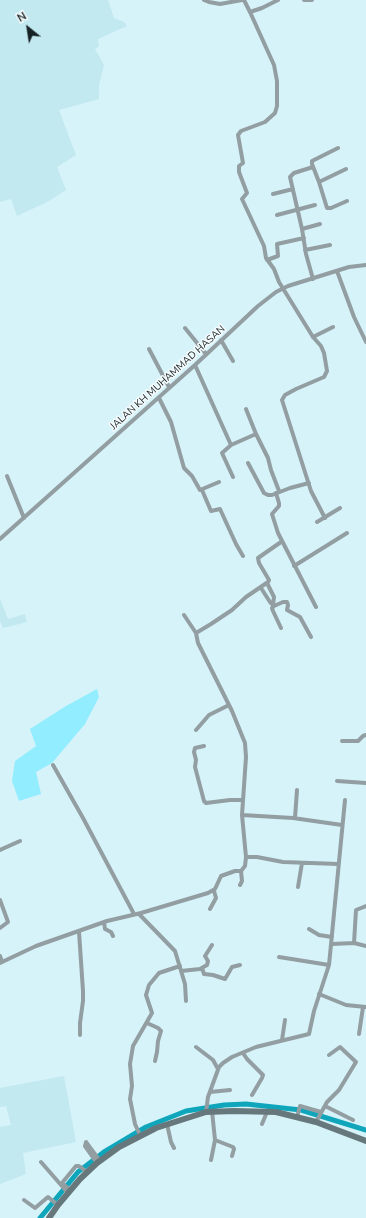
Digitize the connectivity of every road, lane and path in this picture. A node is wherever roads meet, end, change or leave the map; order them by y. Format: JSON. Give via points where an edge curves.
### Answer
{"nodes":[{"id":1,"x":204,"y":0,"type":"edge"},
{"id":2,"x":243,"y":0,"type":"edge"},
{"id":3,"x":278,"y":0,"type":"edge"},
{"id":4,"x":304,"y":0,"type":"edge"},
{"id":5,"x":312,"y":0,"type":"edge"},
{"id":6,"x":250,"y":12,"type":"junction"},
{"id":7,"x":338,"y":148,"type":"dead end"},
{"id":8,"x":313,"y":167,"type":"junction"},
{"id":9,"x":346,"y":169,"type":"dead end"},
{"id":10,"x":319,"y":182,"type":"junction"},
{"id":11,"x":293,"y":189,"type":"junction"},
{"id":12,"x":273,"y":194,"type":"dead end"},
{"id":13,"x":347,"y":201,"type":"dead end"},
{"id":14,"x":315,"y":205,"type":"dead end"},
{"id":15,"x":298,"y":210,"type":"junction"},
{"id":16,"x":277,"y":214,"type":"dead end"},
{"id":17,"x":320,"y":224,"type":"dead end"},
{"id":18,"x":302,"y":229,"type":"junction"},
{"id":19,"x":304,"y":238,"type":"junction"},
{"id":20,"x":330,"y":245,"type":"dead end"},
{"id":21,"x":305,"y":250,"type":"junction"},
{"id":22,"x":267,"y":260,"type":"junction"},
{"id":23,"x":366,"y":265,"type":"edge"},
{"id":24,"x":338,"y":271,"type":"junction"},
{"id":25,"x":313,"y":278,"type":"junction"},
{"id":26,"x":283,"y":288,"type":"junction"},
{"id":27,"x":333,"y":327,"type":"dead end"},
{"id":28,"x":185,"y":328,"type":"dead end"},
{"id":29,"x":364,"y":334,"type":"edge"},
{"id":30,"x":314,"y":337,"type":"junction"},
{"id":31,"x":221,"y":340,"type":"junction"},
{"id":32,"x":366,"y":342,"type":"edge"},
{"id":33,"x":149,"y":349,"type":"dead end"},
{"id":34,"x":206,"y":354,"type":"junction"},
{"id":35,"x":233,"y":361,"type":"dead end"},
{"id":36,"x":195,"y":365,"type":"junction"},
{"id":37,"x":169,"y":387,"type":"junction"},
{"id":38,"x":159,"y":398,"type":"junction"},
{"id":39,"x":246,"y":409,"type":"dead end"},
{"id":40,"x":256,"y":434,"type":"junction"},
{"id":41,"x":231,"y":445,"type":"junction"},
{"id":42,"x":248,"y":463,"type":"dead end"},
{"id":43,"x":7,"y":476,"type":"dead end"},
{"id":44,"x":233,"y":477,"type":"dead end"},
{"id":45,"x":219,"y":482,"type":"dead end"},
{"id":46,"x":309,"y":483,"type":"junction"},
{"id":47,"x":202,"y":490,"type":"junction"},
{"id":48,"x":277,"y":492,"type":"junction"},
{"id":49,"x":340,"y":508,"type":"dead end"},
{"id":50,"x":24,"y":518,"type":"junction"},
{"id":51,"x":325,"y":518,"type":"junction"},
{"id":52,"x":318,"y":522,"type":"dead end"},
{"id":53,"x":347,"y":533,"type":"dead end"},
{"id":54,"x":0,"y":539,"type":"edge"},
{"id":55,"x":281,"y":542,"type":"junction"},
{"id":56,"x":243,"y":556,"type":"dead end"},
{"id":57,"x":294,"y":566,"type":"junction"},
{"id":58,"x":267,"y":583,"type":"junction"},
{"id":59,"x":261,"y":588,"type":"junction"},
{"id":60,"x":274,"y":605,"type":"junction"},
{"id":61,"x":316,"y":607,"type":"dead end"},
{"id":62,"x":184,"y":615,"type":"dead end"},
{"id":63,"x":281,"y":628,"type":"dead end"},
{"id":64,"x":196,"y":633,"type":"junction"},
{"id":65,"x":311,"y":637,"type":"dead end"},
{"id":66,"x":229,"y":705,"type":"junction"},
{"id":67,"x":196,"y":730,"type":"dead end"},
{"id":68,"x":366,"y":735,"type":"edge"},
{"id":69,"x":342,"y":741,"type":"dead end"},
{"id":70,"x":204,"y":746,"type":"dead end"},
{"id":71,"x":52,"y":765,"type":"dead end"},
{"id":72,"x":337,"y":781,"type":"dead end"},
{"id":73,"x":366,"y":783,"type":"edge"},
{"id":74,"x":297,"y":790,"type":"dead end"},
{"id":75,"x":243,"y":800,"type":"junction"},
{"id":76,"x":345,"y":800,"type":"dead end"},
{"id":77,"x":242,"y":815,"type":"junction"},
{"id":78,"x":295,"y":818,"type":"junction"},
{"id":79,"x":342,"y":825,"type":"junction"},
{"id":80,"x":20,"y":841,"type":"dead end"},
{"id":81,"x":0,"y":850,"type":"edge"},
{"id":82,"x":246,"y":857,"type":"junction"},
{"id":83,"x":302,"y":863,"type":"junction"},
{"id":84,"x":338,"y":864,"type":"junction"},
{"id":85,"x":241,"y":871,"type":"junction"},
{"id":86,"x":240,"y":885,"type":"dead end"},
{"id":87,"x":298,"y":887,"type":"dead end"},
{"id":88,"x":214,"y":891,"type":"junction"},
{"id":89,"x":0,"y":900,"type":"edge"},
{"id":90,"x":366,"y":906,"type":"edge"},
{"id":91,"x":210,"y":909,"type":"dead end"},
{"id":92,"x":134,"y":914,"type":"junction"},
{"id":93,"x":139,"y":914,"type":"junction"},
{"id":94,"x":104,"y":922,"type":"junction"},
{"id":95,"x":0,"y":928,"type":"edge"},
{"id":96,"x":309,"y":929,"type":"dead end"},
{"id":97,"x":79,"y":932,"type":"junction"},
{"id":98,"x":113,"y":936,"type":"dead end"},
{"id":99,"x":332,"y":937,"type":"junction"},
{"id":100,"x":354,"y":943,"type":"junction"},
{"id":101,"x":332,"y":944,"type":"junction"},
{"id":102,"x":212,"y":945,"type":"dead end"},
{"id":103,"x":366,"y":946,"type":"edge"},
{"id":104,"x":0,"y":956,"type":"edge"},
{"id":105,"x":279,"y":957,"type":"dead end"},
{"id":106,"x":1,"y":962,"type":"edge"},
{"id":107,"x":240,"y":965,"type":"dead end"},
{"id":108,"x":329,"y":965,"type":"junction"},
{"id":109,"x":180,"y":966,"type":"junction"},
{"id":110,"x":202,"y":968,"type":"junction"},
{"id":111,"x":181,"y":971,"type":"junction"},
{"id":112,"x":319,"y":994,"type":"junction"},
{"id":113,"x":186,"y":1001,"type":"dead end"},
{"id":114,"x":364,"y":1007,"type":"edge"},
{"id":115,"x":285,"y":1020,"type":"dead end"},
{"id":116,"x":147,"y":1023,"type":"junction"},
{"id":117,"x":359,"y":1034,"type":"dead end"},
{"id":118,"x":80,"y":1035,"type":"dead end"},
{"id":119,"x":282,"y":1040,"type":"junction"},
{"id":120,"x":196,"y":1047,"type":"dead end"},
{"id":121,"x":243,"y":1053,"type":"junction"},
{"id":122,"x":329,"y":1055,"type":"dead end"},
{"id":123,"x":155,"y":1062,"type":"dead end"},
{"id":124,"x":218,"y":1069,"type":"junction"},
{"id":125,"x":230,"y":1090,"type":"dead end"},
{"id":126,"x":209,"y":1095,"type":"junction"},
{"id":127,"x":252,"y":1095,"type":"dead end"},
{"id":128,"x":325,"y":1106,"type":"junction"},
{"id":129,"x":208,"y":1110,"type":"junction"},
{"id":130,"x":267,"y":1112,"type":"junction"},
{"id":131,"x":321,"y":1112,"type":"junction"},
{"id":132,"x":297,"y":1115,"type":"junction"},
{"id":133,"x":353,"y":1120,"type":"dead end"},
{"id":134,"x":317,"y":1121,"type":"junction"},
{"id":135,"x":167,"y":1123,"type":"junction"},
{"id":136,"x":262,"y":1124,"type":"dead end"},
{"id":137,"x":139,"y":1133,"type":"junction"},
{"id":138,"x":215,"y":1140,"type":"junction"},
{"id":139,"x":366,"y":1140,"type":"edge"},
{"id":140,"x":174,"y":1148,"type":"dead end"},
{"id":141,"x":89,"y":1149,"type":"dead end"},
{"id":142,"x":232,"y":1156,"type":"dead end"},
{"id":143,"x":211,"y":1160,"type":"dead end"},
{"id":144,"x":97,"y":1161,"type":"junction"},
{"id":145,"x":41,"y":1162,"type":"dead end"},
{"id":146,"x":86,"y":1172,"type":"junction"},
{"id":147,"x":63,"y":1186,"type":"junction"},
{"id":148,"x":68,"y":1191,"type":"junction"},
{"id":149,"x":24,"y":1200,"type":"dead end"},
{"id":150,"x":57,"y":1204,"type":"junction"},
{"id":151,"x":49,"y":1218,"type":"edge"}],
"edges":[{"from":1,"to":2,"type":"street","via":[[220,4]]},
{"from":2,"to":6,"type":"street"},
{"from":3,"to":6,"type":"street"},
{"from":4,"to":5,"type":"street"},
{"from":6,"to":22,"type":"street","via":[[274,65],[277,81],[275,113],[265,122],[240,132],[237,136],[243,162],[239,166],[239,172],[248,193],[242,200],[264,246]]},
{"from":7,"to":8,"type":"street","via":[[312,161]]},
{"from":8,"to":10,"type":"street"},
{"from":8,"to":11,"type":"street","via":[[291,175]]},
{"from":9,"to":10,"type":"street"},
{"from":10,"to":13,"type":"street","via":[[327,208]]},
{"from":11,"to":12,"type":"street"},
{"from":11,"to":15,"type":"street"},
{"from":14,"to":15,"type":"street"},
{"from":15,"to":16,"type":"street"},
{"from":15,"to":18,"type":"street"},
{"from":17,"to":18,"type":"street"},
{"from":18,"to":19,"type":"street"},
{"from":19,"to":21,"type":"street"},
{"from":19,"to":22,"type":"street","via":[[277,244],[278,256]]},
{"from":20,"to":21,"type":"street"},
{"from":21,"to":25,"type":"street"},
{"from":22,"to":26,"type":"street"},
{"from":23,"to":24,"type":"street","name":"JALAN KH MUHAMMAD HASAN"},
{"from":24,"to":25,"type":"street","name":"JALAN KH MUHAMMAD HASAN"},
{"from":24,"to":29,"type":"street","via":[[354,317]]},
{"from":25,"to":26,"type":"street","name":"JALAN KH MUHAMMAD HASAN"},
{"from":26,"to":30,"type":"street"},
{"from":26,"to":31,"type":"street","name":"JALAN KH MUHAMMAD HASAN","via":[[258,306]]},
{"from":27,"to":30,"type":"street"},
{"from":28,"to":34,"type":"street"},
{"from":29,"to":32,"type":"street"},
{"from":30,"to":46,"type":"street","via":[[322,348],[326,374],[286,395],[282,400]]},
{"from":31,"to":34,"type":"street","name":"JALAN KH MUHAMMAD HASAN"},
{"from":31,"to":35,"type":"street"},
{"from":33,"to":37,"type":"street"},
{"from":34,"to":36,"type":"street","name":"JALAN KH MUHAMMAD HASAN"},
{"from":36,"to":37,"type":"street","name":"JALAN KH MUHAMMAD HASAN"},
{"from":36,"to":41,"type":"street"},
{"from":37,"to":38,"type":"street","name":"JALAN KH MUHAMMAD HASAN"},
{"from":38,"to":47,"type":"street","via":[[171,422],[182,466]]},
{"from":38,"to":50,"type":"street","name":"JALAN KH MUHAMMAD HASAN"},
{"from":39,"to":40,"type":"street"},
{"from":40,"to":41,"type":"street"},
{"from":40,"to":48,"type":"street","via":[[268,458]]},
{"from":41,"to":44,"type":"street","via":[[222,453]]},
{"from":42,"to":48,"type":"street","via":[[264,493],[268,495]]},
{"from":43,"to":50,"type":"street"},
{"from":45,"to":47,"type":"street"},
{"from":46,"to":48,"type":"street"},
{"from":46,"to":51,"type":"street"},
{"from":47,"to":56,"type":"street","via":[[210,511],[220,509]]},
{"from":48,"to":55,"type":"street","via":[[279,506],[272,514]]},
{"from":49,"to":51,"type":"street"},
{"from":50,"to":54,"type":"street","name":"JALAN KH MUHAMMAD HASAN"},
{"from":51,"to":52,"type":"street"},
{"from":53,"to":57,"type":"street"},
{"from":55,"to":57,"type":"street"},
{"from":55,"to":58,"type":"street","via":[[258,558],[269,580]]},
{"from":57,"to":61,"type":"street"},
{"from":58,"to":59,"type":"street"},
{"from":58,"to":60,"type":"street","via":[[274,597]]},
{"from":59,"to":60,"type":"street"},
{"from":59,"to":64,"type":"street"},
{"from":60,"to":63,"type":"street","via":[[272,608]]},
{"from":60,"to":65,"type":"street","via":[[287,602],[287,610],[300,617]]},
{"from":62,"to":64,"type":"street"},
{"from":64,"to":66,"type":"street","via":[[198,643]]},
{"from":66,"to":67,"type":"street","via":[[209,715]]},
{"from":66,"to":75,"type":"street","via":[[242,733],[246,749]]},
{"from":68,"to":69,"type":"street","via":[[358,741]]},
{"from":70,"to":75,"type":"street","via":[[197,747],[194,751],[195,767],[204,802]]},
{"from":71,"to":92,"type":"street"},
{"from":72,"to":73,"type":"street"},
{"from":74,"to":78,"type":"street"},
{"from":75,"to":77,"type":"street"},
{"from":76,"to":79,"type":"street"},
{"from":77,"to":78,"type":"street"},
{"from":77,"to":82,"type":"street"},
{"from":78,"to":79,"type":"street"},
{"from":79,"to":84,"type":"street"},
{"from":80,"to":81,"type":"street"},
{"from":82,"to":83,"type":"street"},
{"from":82,"to":85,"type":"street"},
{"from":83,"to":84,"type":"street"},
{"from":83,"to":87,"type":"street"},
{"from":84,"to":99,"type":"street"},
{"from":85,"to":86,"type":"street"},
{"from":85,"to":88,"type":"street","via":[[223,875]]},
{"from":88,"to":91,"type":"street","via":[[216,898]]},
{"from":88,"to":93,"type":"street"},
{"from":89,"to":95,"type":"street","via":[[8,922]]},
{"from":90,"to":100,"type":"street","via":[[356,912]]},
{"from":92,"to":93,"type":"street"},
{"from":92,"to":94,"type":"street"},
{"from":93,"to":109,"type":"street","via":[[174,951]]},
{"from":94,"to":97,"type":"street"},
{"from":94,"to":98,"type":"street","via":[[106,929]]},
{"from":96,"to":99,"type":"street","via":[[319,935]]},
{"from":97,"to":106,"type":"street","via":[[36,946]]},
{"from":97,"to":118,"type":"street","via":[[83,991]]},
{"from":99,"to":101,"type":"street"},
{"from":100,"to":101,"type":"street"},
{"from":100,"to":103,"type":"street"},
{"from":101,"to":108,"type":"street"},
{"from":102,"to":110,"type":"street","via":[[205,956],[208,963]]},
{"from":104,"to":106,"type":"street"},
{"from":105,"to":108,"type":"street"},
{"from":107,"to":110,"type":"street","via":[[232,967],[226,979],[204,974]]},
{"from":108,"to":112,"type":"street"},
{"from":109,"to":111,"type":"street"},
{"from":109,"to":116,"type":"street","via":[[159,973],[149,984],[146,996],[152,1013]]},
{"from":110,"to":111,"type":"street"},
{"from":111,"to":113,"type":"street"},
{"from":112,"to":114,"type":"street","via":[[346,1004]]},
{"from":112,"to":119,"type":"street","via":[[309,1034]]},
{"from":114,"to":117,"type":"street"},
{"from":115,"to":119,"type":"street"},
{"from":116,"to":123,"type":"street","via":[[161,1031]]},
{"from":116,"to":137,"type":"street","via":[[133,1046],[130,1064],[130,1099]]},
{"from":119,"to":121,"type":"street"},
{"from":120,"to":124,"type":"street","via":[[214,1060]]},
{"from":121,"to":124,"type":"street","via":[[223,1063]]},
{"from":121,"to":127,"type":"street","via":[[263,1075]]},
{"from":122,"to":128,"type":"street","via":[[340,1047],[356,1062],[340,1090]]},
{"from":124,"to":126,"type":"street"},
{"from":125,"to":126,"type":"street"},
{"from":126,"to":129,"type":"street"},
{"from":128,"to":131,"type":"street"},
{"from":128,"to":133,"type":"street"},
{"from":129,"to":130,"type":"main road"},
{"from":129,"to":135,"type":"main road"},
{"from":129,"to":138,"type":"street"},
{"from":130,"to":132,"type":"main road"},
{"from":130,"to":136,"type":"street"},
{"from":131,"to":132,"type":"street","via":[[300,1106]]},
{"from":131,"to":134,"type":"street"},
{"from":132,"to":134,"type":"main road"},
{"from":134,"to":139,"type":"main road"},
{"from":135,"to":137,"type":"main road"},
{"from":135,"to":140,"type":"street"},
{"from":137,"to":144,"type":"main road"},
{"from":138,"to":142,"type":"street","via":[[232,1147]]},
{"from":138,"to":143,"type":"street"},
{"from":141,"to":144,"type":"street"},
{"from":144,"to":146,"type":"main road"},
{"from":145,"to":147,"type":"street"},
{"from":146,"to":147,"type":"street","via":[[76,1166],[62,1183]]},
{"from":146,"to":148,"type":"main road"},
{"from":147,"to":148,"type":"street"},
{"from":148,"to":150,"type":"main road"},
{"from":149,"to":150,"type":"street","via":[[35,1208],[47,1198]]},
{"from":150,"to":151,"type":"main road"}]}
